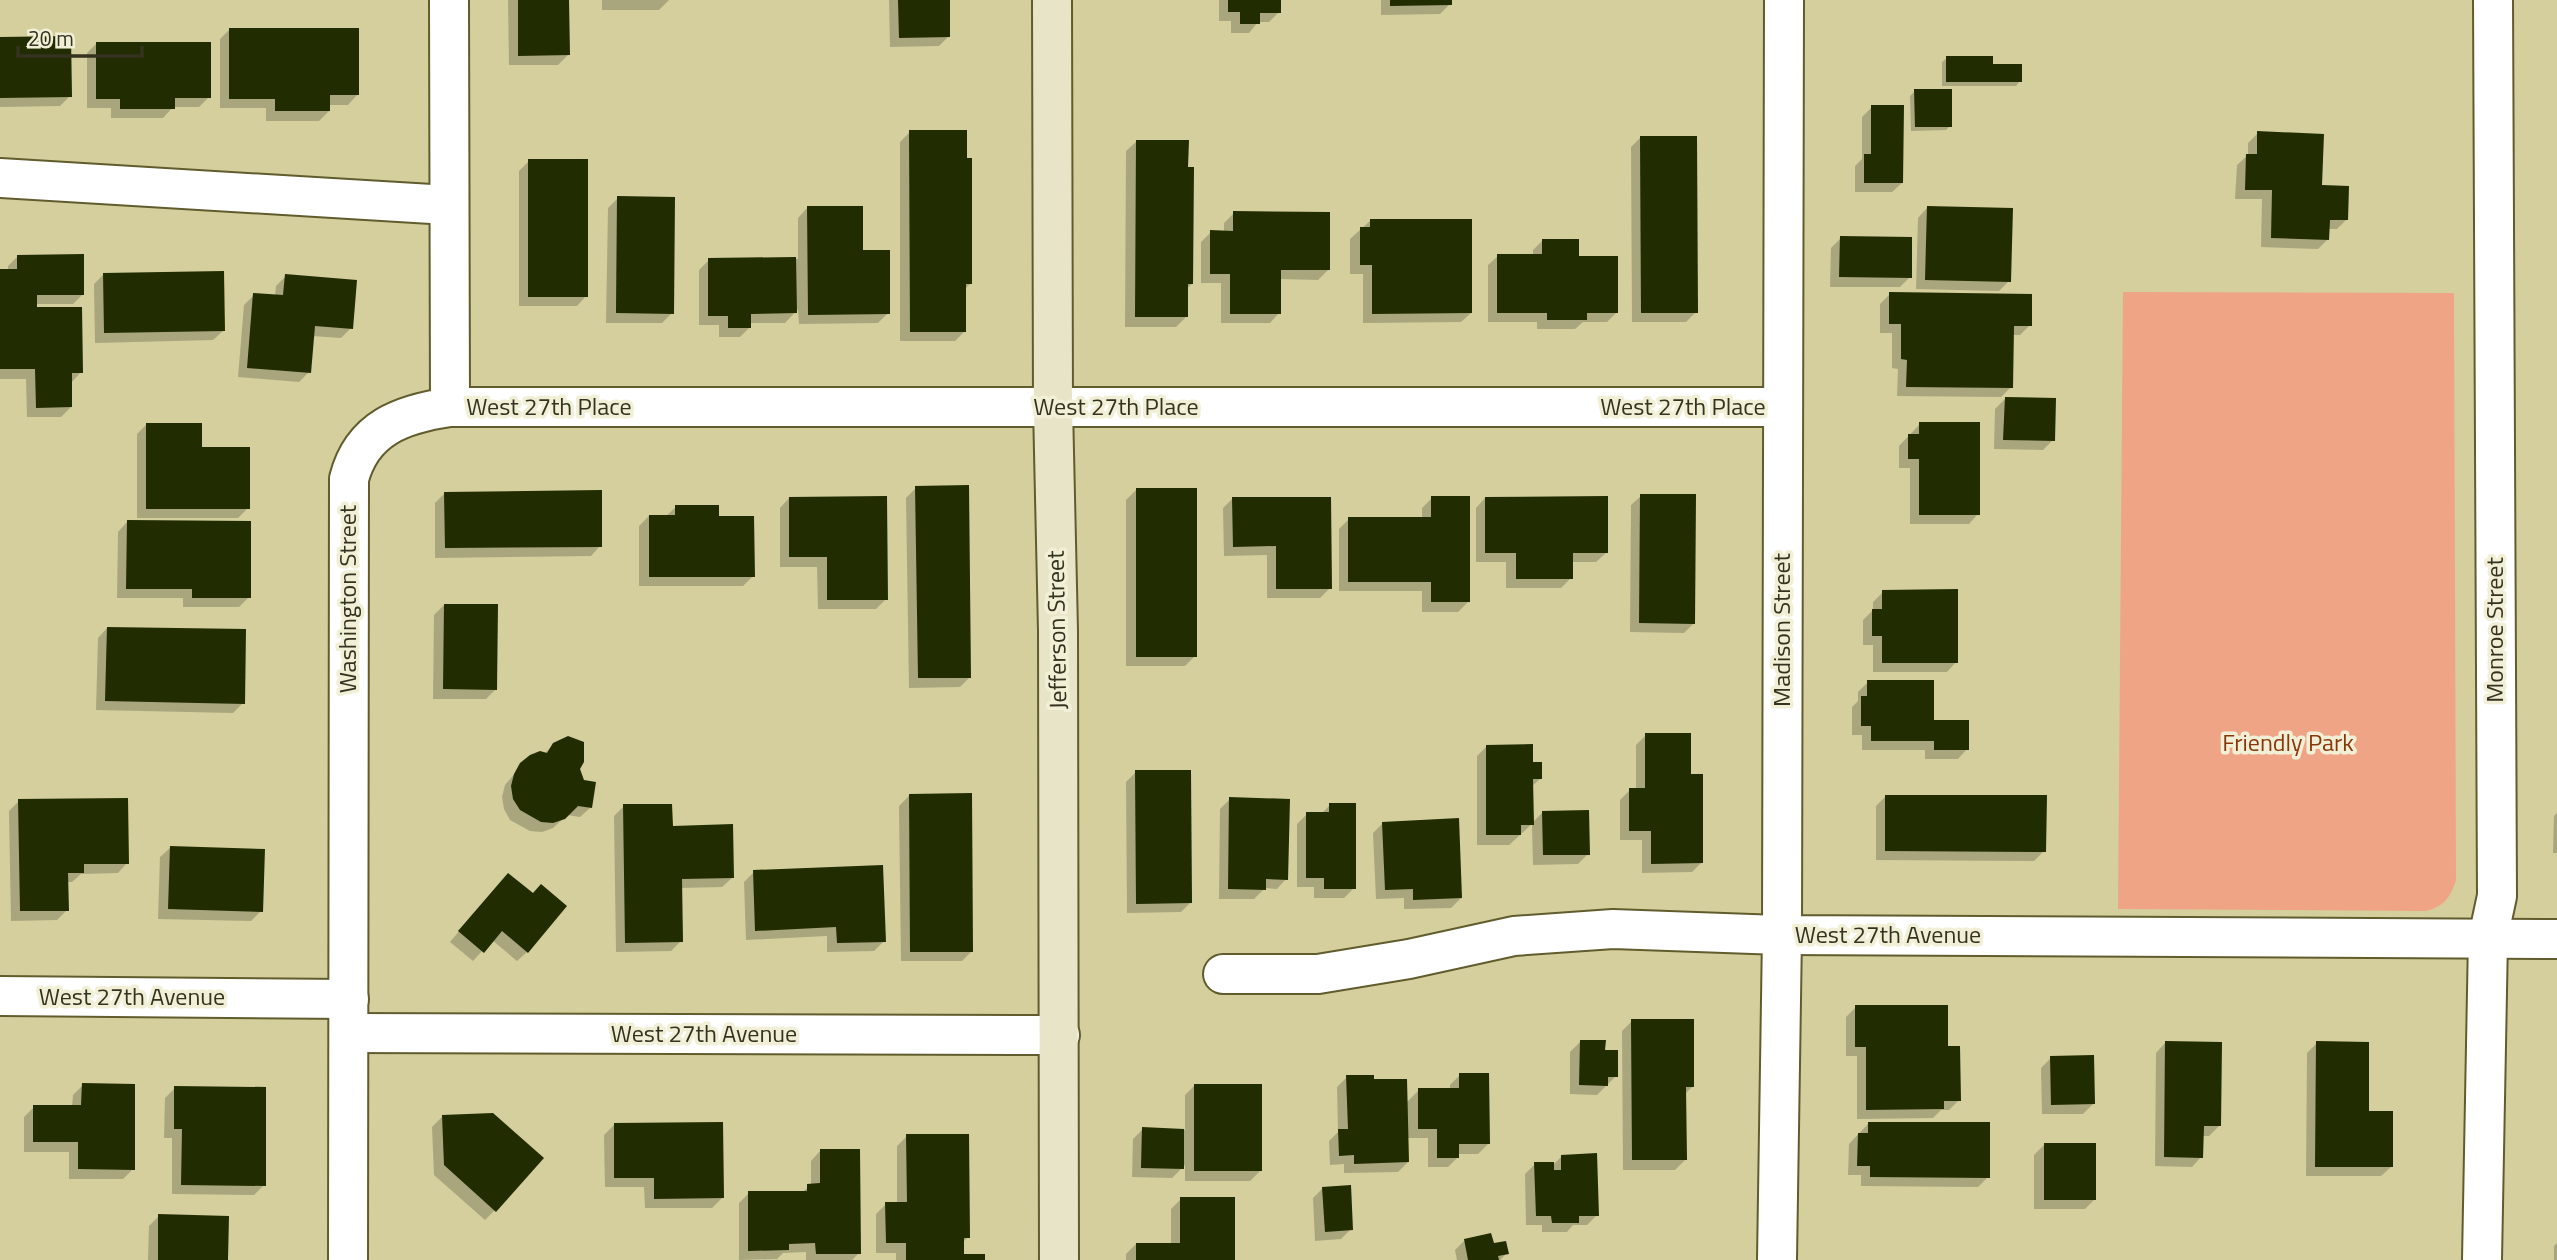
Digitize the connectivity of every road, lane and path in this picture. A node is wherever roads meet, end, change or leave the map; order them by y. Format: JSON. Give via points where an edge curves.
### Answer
{"nodes":[{"id":1,"x":449,"y":0,"type":"edge"},
{"id":2,"x":1052,"y":0,"type":"edge"},
{"id":3,"x":1784,"y":0,"type":"edge"},
{"id":4,"x":2493,"y":0,"type":"edge"},
{"id":5,"x":0,"y":178,"type":"edge"},
{"id":6,"x":448,"y":205,"type":"junction"},
{"id":7,"x":450,"y":407,"type":"junction"},
{"id":8,"x":1053,"y":407,"type":"junction"},
{"id":9,"x":1782,"y":407,"type":"junction"},
{"id":10,"x":1782,"y":935,"type":"junction"},
{"id":11,"x":2488,"y":938,"type":"junction"},
{"id":12,"x":2557,"y":939,"type":"edge"},
{"id":13,"x":1223,"y":974,"type":"dead end"},
{"id":14,"x":0,"y":996,"type":"edge"},
{"id":15,"x":349,"y":1016,"type":"junction"},
{"id":16,"x":1060,"y":1035,"type":"junction"},
{"id":17,"x":348,"y":1260,"type":"edge"},
{"id":18,"x":1059,"y":1260,"type":"edge"},
{"id":19,"x":1777,"y":1260,"type":"edge"},
{"id":20,"x":2482,"y":1260,"type":"edge"}],
"edges":[{"from":1,"to":6,"type":"street"},
{"from":2,"to":8,"type":"street","name":"Jefferson Street"},
{"from":3,"to":9,"type":"street","name":"Madison Street"},
{"from":4,"to":11,"type":"street","name":"Monroe Street","via":[[2497,895]]},
{"from":5,"to":6,"type":"street"},
{"from":6,"to":7,"type":"street"},
{"from":7,"to":8,"type":"street","name":"West 27th Place"},
{"from":7,"to":15,"type":"street","name":"Washington Street","via":[[422,411],[379,432],[353,462],[349,479]]},
{"from":8,"to":9,"type":"street","name":"West 27th Place"},
{"from":8,"to":16,"type":"street","name":"Jefferson Street"},
{"from":9,"to":10,"type":"street","name":"Madison Street"},
{"from":10,"to":11,"type":"street","name":"West 27th Avenue"},
{"from":10,"to":13,"type":"street","name":"West 27th Avenue","via":[[1614,929],[1552,932],[1330,972]]},
{"from":10,"to":19,"type":"street","name":"Madison Street"},
{"from":11,"to":12,"type":"street","name":"West 27th Avenue"},
{"from":11,"to":20,"type":"street","name":"Monroe Street"},
{"from":14,"to":15,"type":"street","name":"West 27th Avenue"},
{"from":15,"to":16,"type":"street","name":"West 27th Avenue"},
{"from":15,"to":17,"type":"street","name":"Washington Street"},
{"from":16,"to":18,"type":"street","name":"Jefferson Street"}]}
